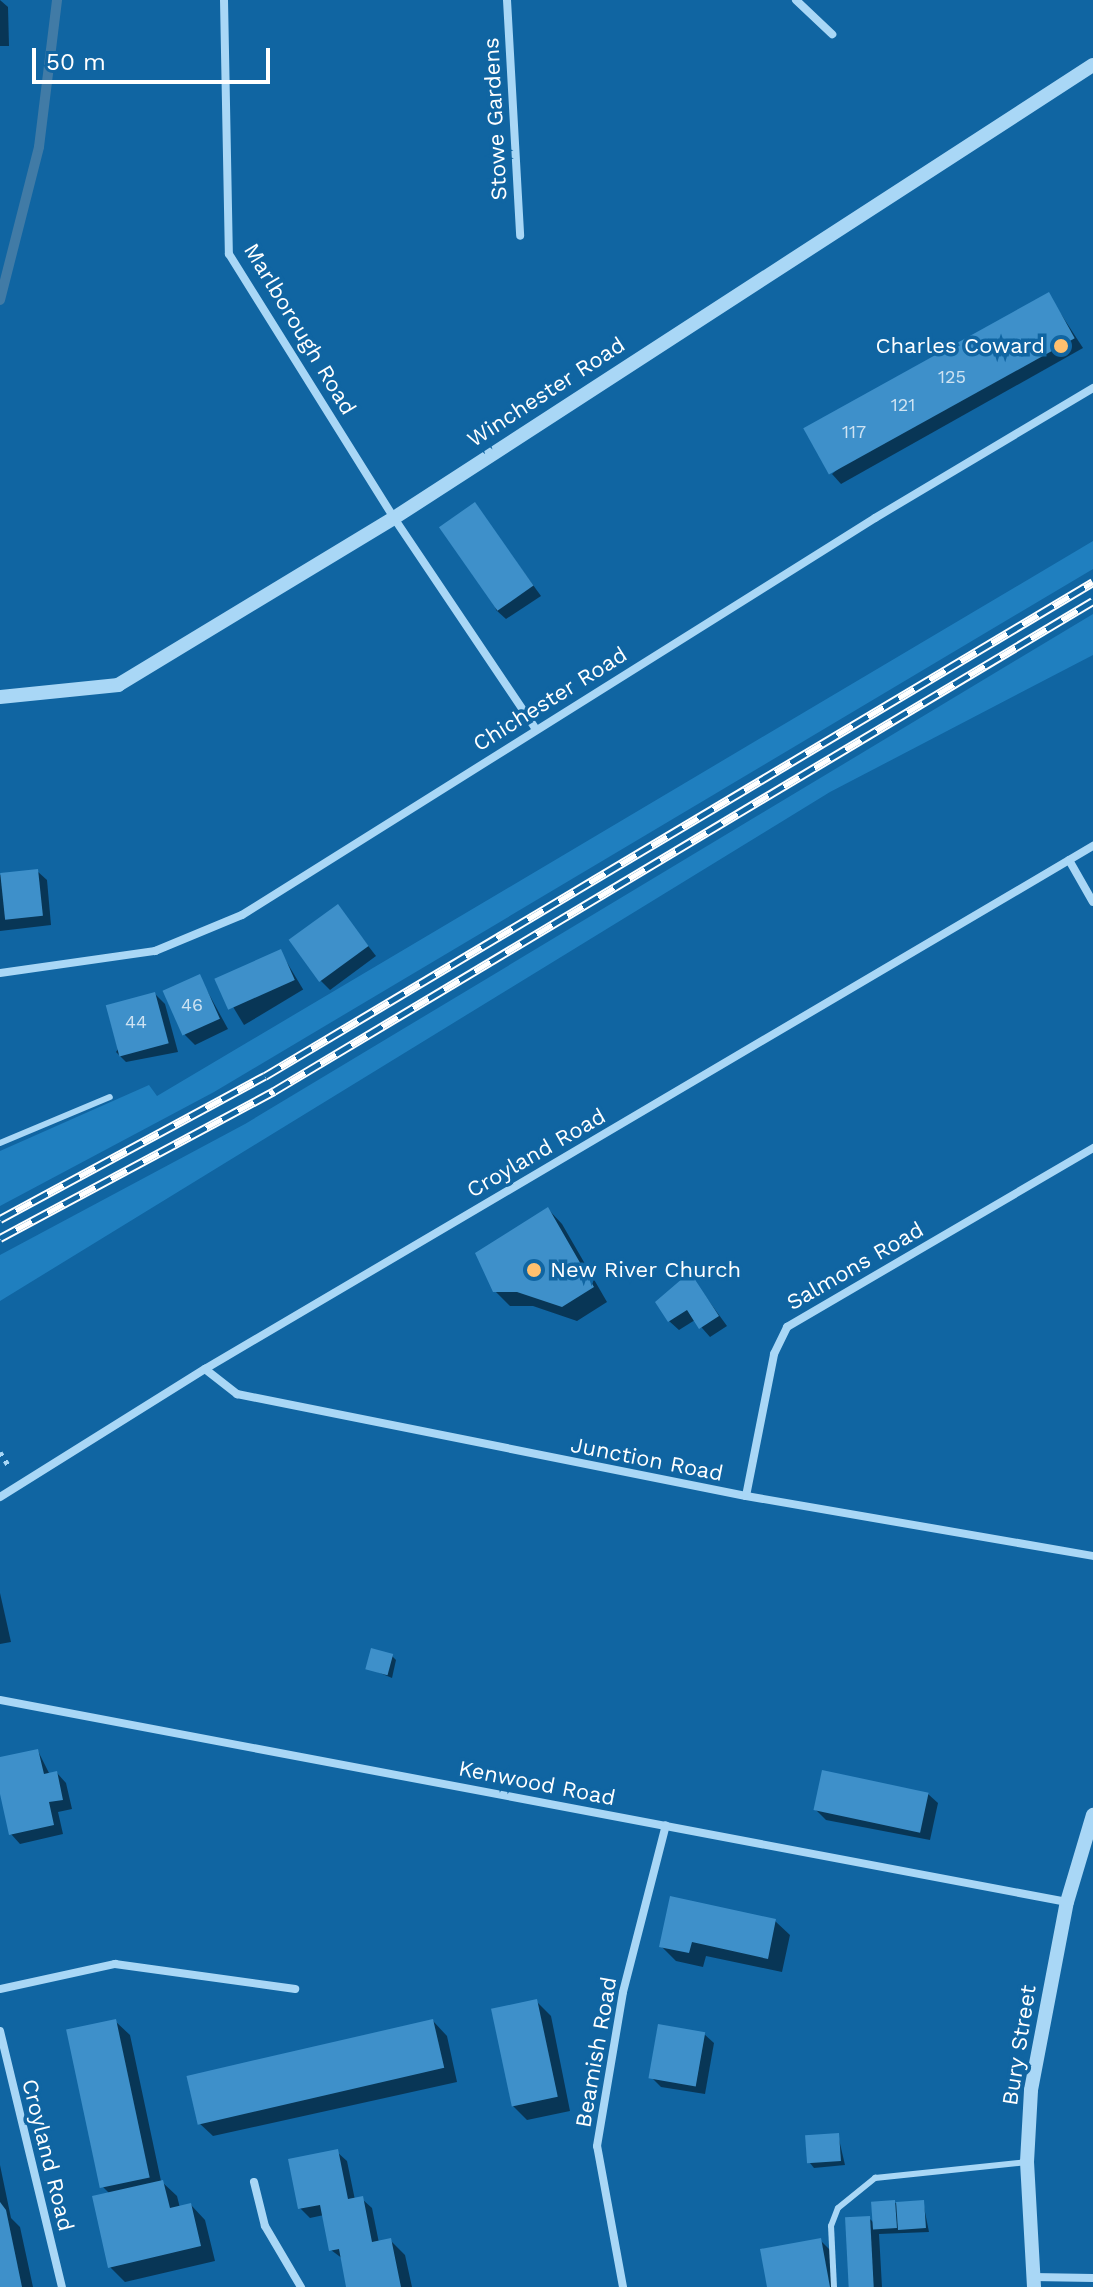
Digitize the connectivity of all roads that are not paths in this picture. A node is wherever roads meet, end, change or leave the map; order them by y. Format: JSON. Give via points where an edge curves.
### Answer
{"nodes":[{"id":1,"x":224,"y":0,"type":"edge"},
{"id":2,"x":507,"y":0,"type":"edge"},
{"id":3,"x":796,"y":0,"type":"edge"},
{"id":4,"x":832,"y":34,"type":"dead end"},
{"id":5,"x":1093,"y":65,"type":"edge"},
{"id":6,"x":520,"y":236,"type":"dead end"},
{"id":7,"x":1093,"y":388,"type":"edge"},
{"id":8,"x":394,"y":518,"type":"junction"},
{"id":9,"x":0,"y":697,"type":"edge"},
{"id":10,"x":535,"y":728,"type":"junction"},
{"id":11,"x":1093,"y":846,"type":"edge"},
{"id":12,"x":1069,"y":860,"type":"junction"},
{"id":13,"x":1093,"y":902,"type":"edge"},
{"id":14,"x":0,"y":973,"type":"edge"},
{"id":15,"x":110,"y":1097,"type":"dead end"},
{"id":16,"x":0,"y":1143,"type":"edge"},
{"id":17,"x":1093,"y":1148,"type":"edge"},
{"id":18,"x":205,"y":1369,"type":"junction"},
{"id":19,"x":746,"y":1496,"type":"junction"},
{"id":20,"x":0,"y":1497,"type":"edge"},
{"id":21,"x":1093,"y":1556,"type":"edge"},
{"id":22,"x":0,"y":1700,"type":"edge"},
{"id":23,"x":1093,"y":1815,"type":"edge"},
{"id":24,"x":666,"y":1825,"type":"junction"},
{"id":25,"x":1067,"y":1902,"type":"junction"},
{"id":26,"x":0,"y":1989,"type":"edge"},
{"id":27,"x":295,"y":1989,"type":"dead end"},
{"id":28,"x":0,"y":2031,"type":"edge"},
{"id":29,"x":1027,"y":2162,"type":"junction"},
{"id":30,"x":254,"y":2182,"type":"dead end"},
{"id":31,"x":1093,"y":2278,"type":"edge"},
{"id":32,"x":1033,"y":2282,"type":"edge"},
{"id":33,"x":62,"y":2287,"type":"edge"},
{"id":34,"x":301,"y":2287,"type":"edge"},
{"id":35,"x":623,"y":2287,"type":"edge"},
{"id":36,"x":834,"y":2287,"type":"edge"}],
"edges":[{"from":1,"to":8,"type":"street","name":"Marlborough Road","via":[[229,254]]},
{"from":2,"to":6,"type":"street","name":"Stowe Gardens"},
{"from":3,"to":4,"type":"street"},
{"from":5,"to":8,"type":"street","name":"Winchester Road"},
{"from":7,"to":10,"type":"street","name":"Chichester Road"},
{"from":8,"to":9,"type":"street","name":"Winchester Road","via":[[118,685]]},
{"from":8,"to":10,"type":"street","name":"Marlborough Road"},
{"from":10,"to":14,"type":"street","name":"Chichester Road","via":[[242,915],[199,935],[155,951]]},
{"from":11,"to":12,"type":"street","name":"Croyland Road"},
{"from":12,"to":13,"type":"street"},
{"from":12,"to":18,"type":"street","name":"Croyland Road"},
{"from":15,"to":16,"type":"lane"},
{"from":17,"to":19,"type":"street","name":"Salmons Road","via":[[787,1327],[774,1354]]},
{"from":18,"to":19,"type":"street","name":"Junction Road","via":[[237,1394]]},
{"from":18,"to":20,"type":"street","name":"Croyland Road"},
{"from":19,"to":21,"type":"street","name":"Junction Road"},
{"from":22,"to":24,"type":"street","name":"Kenwood Road"},
{"from":23,"to":25,"type":"street","name":"Bury Street"},
{"from":24,"to":25,"type":"street","name":"Kenwood Road"},
{"from":24,"to":35,"type":"street","name":"Beamish Road","via":[[623,1992],[597,2146]]},
{"from":25,"to":29,"type":"street","name":"Bury Street","via":[[1031,2090]]},
{"from":26,"to":27,"type":"street","via":[[115,1964]]},
{"from":28,"to":33,"type":"street","name":"Croyland Road"},
{"from":29,"to":32,"type":"street","name":"Bury Street"},
{"from":29,"to":36,"type":"lane","via":[[875,2178],[838,2208],[831,2226]]},
{"from":30,"to":34,"type":"street","via":[[265,2226]]},
{"from":31,"to":32,"type":"street"}]}
